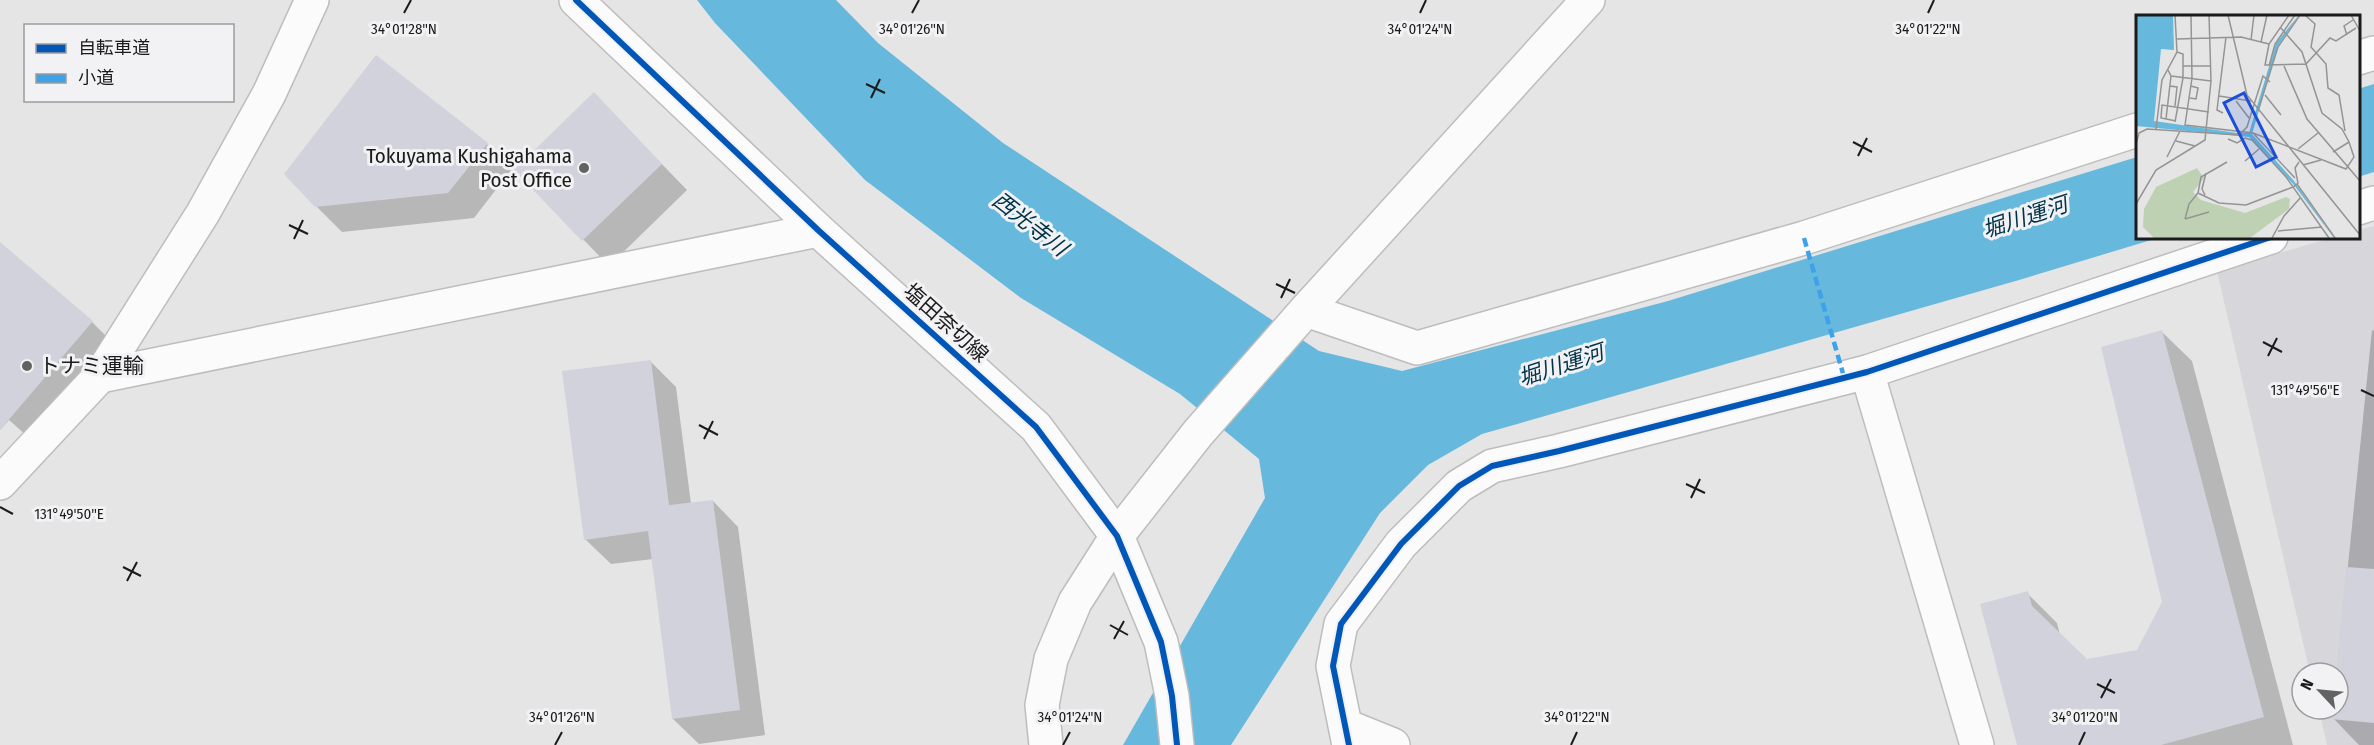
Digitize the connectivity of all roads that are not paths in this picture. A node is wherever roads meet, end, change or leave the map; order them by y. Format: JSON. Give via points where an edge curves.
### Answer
{"nodes":[{"id":1,"x":312,"y":0,"type":"edge"},
{"id":2,"x":576,"y":0,"type":"edge"},
{"id":3,"x":1588,"y":0,"type":"edge"},
{"id":4,"x":2374,"y":53,"type":"edge"},
{"id":5,"x":2359,"y":58,"type":"edge"},
{"id":6,"x":2136,"y":130,"type":"edge"},
{"id":7,"x":2374,"y":203,"type":"edge"},
{"id":8,"x":2359,"y":208,"type":"edge"},
{"id":9,"x":818,"y":230,"type":"junction"},
{"id":10,"x":2268,"y":238,"type":"edge"},
{"id":11,"x":1306,"y":309,"type":"junction"},
{"id":12,"x":1867,"y":372,"type":"junction"},
{"id":13,"x":100,"y":376,"type":"junction"},
{"id":14,"x":0,"y":483,"type":"edge"},
{"id":15,"x":1117,"y":536,"type":"junction"},
{"id":16,"x":1346,"y":739,"type":"edge"},
{"id":17,"x":1046,"y":745,"type":"edge"},
{"id":18,"x":1177,"y":745,"type":"edge"},
{"id":19,"x":1393,"y":745,"type":"edge"},
{"id":20,"x":1977,"y":745,"type":"edge"}],
"edges":[{"from":1,"to":13,"type":"street","via":[[269,94],[203,213]]},
{"from":2,"to":9,"type":"street","name":"塩田奈切線"},
{"from":3,"to":11,"type":"street"},
{"from":4,"to":5,"type":"street"},
{"from":6,"to":11,"type":"street","via":[[1804,238],[1417,348]]},
{"from":7,"to":8,"type":"street"},
{"from":9,"to":13,"type":"street"},
{"from":9,"to":15,"type":"street","name":"塩田奈切線","via":[[1036,427]]},
{"from":10,"to":12,"type":"street"},
{"from":11,"to":15,"type":"street","via":[[1198,433]]},
{"from":12,"to":16,"type":"street","via":[[1492,466],[1459,486],[1401,544],[1341,624],[1333,666]]},
{"from":12,"to":20,"type":"street"},
{"from":13,"to":14,"type":"street"},
{"from":15,"to":17,"type":"street","via":[[1076,602],[1052,659],[1042,705]]},
{"from":15,"to":18,"type":"street","name":"塩田奈切線","via":[[1161,642]]},
{"from":16,"to":19,"type":"street"}]}
